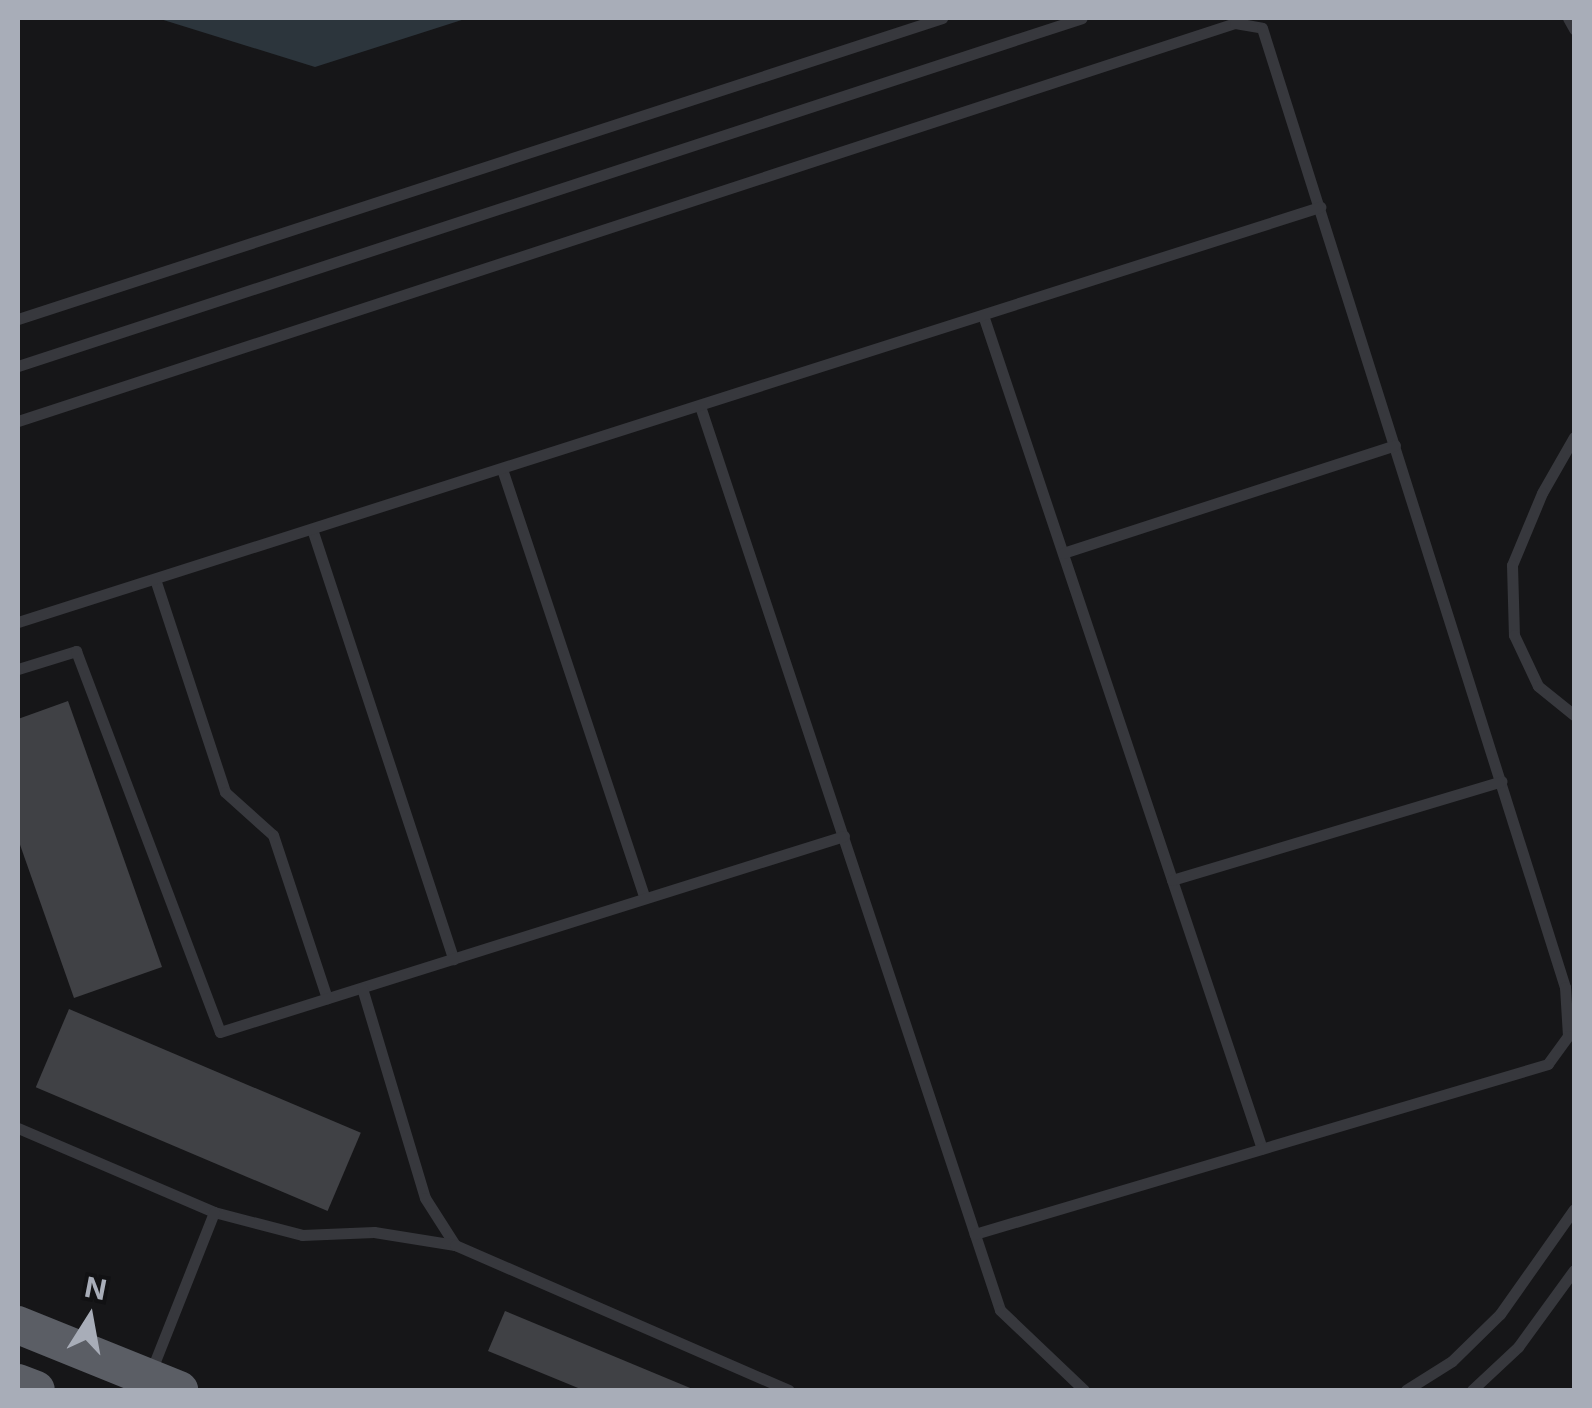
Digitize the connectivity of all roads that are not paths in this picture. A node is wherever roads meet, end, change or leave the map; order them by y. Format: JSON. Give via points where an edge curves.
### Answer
{"nodes":[{"id":1,"x":942,"y":18,"type":"edge"},
{"id":2,"x":1082,"y":18,"type":"edge"},
{"id":3,"x":1568,"y":18,"type":"edge"},
{"id":4,"x":1574,"y":30,"type":"edge"},
{"id":5,"x":1320,"y":207,"type":"junction"},
{"id":6,"x":983,"y":315,"type":"junction"},
{"id":7,"x":18,"y":319,"type":"edge"},
{"id":8,"x":18,"y":366,"type":"edge"},
{"id":9,"x":700,"y":406,"type":"junction"},
{"id":10,"x":18,"y":421,"type":"edge"},
{"id":11,"x":1574,"y":437,"type":"edge"},
{"id":12,"x":1395,"y":446,"type":"junction"},
{"id":13,"x":502,"y":469,"type":"junction"},
{"id":14,"x":312,"y":529,"type":"junction"},
{"id":15,"x":1063,"y":553,"type":"junction"},
{"id":16,"x":155,"y":578,"type":"junction"},
{"id":17,"x":18,"y":622,"type":"edge"},
{"id":18,"x":18,"y":669,"type":"edge"},
{"id":19,"x":1574,"y":715,"type":"edge"},
{"id":20,"x":1500,"y":781,"type":"junction"},
{"id":21,"x":844,"y":836,"type":"junction"},
{"id":22,"x":1172,"y":880,"type":"junction"},
{"id":23,"x":645,"y":898,"type":"junction"},
{"id":24,"x":453,"y":959,"type":"junction"},
{"id":25,"x":362,"y":988,"type":"junction"},
{"id":26,"x":327,"y":998,"type":"junction"},
{"id":27,"x":18,"y":1128,"type":"edge"},
{"id":28,"x":1262,"y":1149,"type":"junction"},
{"id":29,"x":1574,"y":1209,"type":"edge"},
{"id":30,"x":214,"y":1212,"type":"junction"},
{"id":31,"x":975,"y":1234,"type":"junction"},
{"id":32,"x":456,"y":1245,"type":"junction"},
{"id":33,"x":1574,"y":1270,"type":"edge"},
{"id":34,"x":18,"y":1325,"type":"edge"},
{"id":35,"x":18,"y":1383,"type":"edge"},
{"id":36,"x":164,"y":1384,"type":"edge"},
{"id":37,"x":36,"y":1390,"type":"edge"},
{"id":38,"x":788,"y":1390,"type":"edge"},
{"id":39,"x":1084,"y":1390,"type":"edge"},
{"id":40,"x":1406,"y":1390,"type":"edge"},
{"id":41,"x":1472,"y":1390,"type":"edge"}],
"edges":[{"from":1,"to":7,"type":"lane"},
{"from":2,"to":8,"type":"lane"},
{"from":3,"to":4,"type":"lane"},
{"from":5,"to":6,"type":"lane"},
{"from":5,"to":10,"type":"lane","via":[[1262,28],[1234,23]]},
{"from":5,"to":12,"type":"lane"},
{"from":6,"to":9,"type":"lane"},
{"from":6,"to":15,"type":"lane"},
{"from":9,"to":13,"type":"lane"},
{"from":9,"to":21,"type":"lane"},
{"from":11,"to":19,"type":"lane","via":[[1512,565],[1514,636],[1538,686]]},
{"from":12,"to":15,"type":"lane"},
{"from":12,"to":20,"type":"lane"},
{"from":13,"to":14,"type":"lane"},
{"from":13,"to":23,"type":"lane"},
{"from":14,"to":16,"type":"lane"},
{"from":14,"to":24,"type":"lane"},
{"from":15,"to":22,"type":"lane"},
{"from":16,"to":17,"type":"lane"},
{"from":16,"to":26,"type":"lane","via":[[225,792],[273,835]]},
{"from":18,"to":26,"type":"lane","via":[[76,651],[220,1032]]},
{"from":20,"to":22,"type":"lane"},
{"from":20,"to":28,"type":"lane","via":[[1565,986],[1568,1036],[1548,1064]]},
{"from":21,"to":23,"type":"lane"},
{"from":21,"to":31,"type":"lane"},
{"from":22,"to":28,"type":"lane"},
{"from":23,"to":24,"type":"lane"},
{"from":24,"to":25,"type":"lane"},
{"from":25,"to":26,"type":"lane"},
{"from":25,"to":32,"type":"lane","via":[[425,1198]]},
{"from":27,"to":30,"type":"lane"},
{"from":28,"to":31,"type":"lane"},
{"from":29,"to":40,"type":"lane","via":[[1500,1314],[1452,1361]]},
{"from":30,"to":32,"type":"lane","via":[[302,1235],[374,1232]]},
{"from":30,"to":36,"type":"lane"},
{"from":31,"to":39,"type":"lane","via":[[1000,1310]]},
{"from":32,"to":38,"type":"lane"},
{"from":33,"to":41,"type":"lane","via":[[1518,1346]]},
{"from":34,"to":36,"type":"highway"},
{"from":35,"to":37,"type":"highway"}]}
